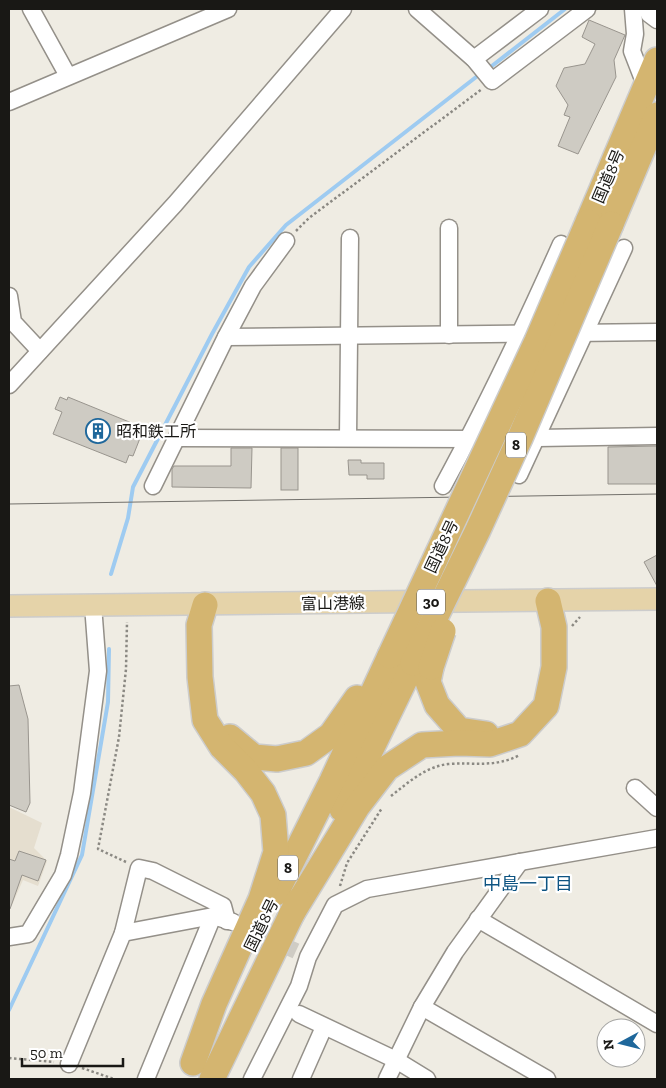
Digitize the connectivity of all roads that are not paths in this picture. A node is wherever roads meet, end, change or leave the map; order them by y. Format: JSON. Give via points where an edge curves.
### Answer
{"nodes":[{"id":1,"x":31,"y":9,"type":"edge"},
{"id":2,"x":228,"y":9,"type":"edge"},
{"id":3,"x":343,"y":9,"type":"edge"},
{"id":4,"x":417,"y":9,"type":"edge"},
{"id":5,"x":540,"y":9,"type":"edge"},
{"id":6,"x":587,"y":9,"type":"edge"},
{"id":7,"x":633,"y":9,"type":"edge"},
{"id":8,"x":648,"y":9,"type":"edge"},
{"id":9,"x":210,"y":12,"type":"edge"},
{"id":10,"x":434,"y":14,"type":"edge"},
{"id":11,"x":657,"y":20,"type":"edge"},
{"id":12,"x":474,"y":58,"type":"junction"},
{"id":13,"x":657,"y":60,"type":"edge"},
{"id":14,"x":68,"y":76,"type":"junction"},
{"id":15,"x":646,"y":87,"type":"junction"},
{"id":16,"x":9,"y":102,"type":"edge"},
{"id":17,"x":657,"y":115,"type":"edge"},
{"id":18,"x":599,"y":223,"type":"junction"},
{"id":19,"x":448,"y":228,"type":"dead end"},
{"id":20,"x":350,"y":238,"type":"dead end"},
{"id":21,"x":286,"y":241,"type":"road end"},
{"id":22,"x":560,"y":244,"type":"dead end"},
{"id":23,"x":624,"y":248,"type":"dead end"},
{"id":24,"x":9,"y":296,"type":"edge"},
{"id":25,"x":657,"y":332,"type":"edge"},
{"id":26,"x":585,"y":333,"type":"junction"},
{"id":27,"x":521,"y":334,"type":"junction"},
{"id":28,"x":449,"y":335,"type":"junction"},
{"id":29,"x":349,"y":336,"type":"junction"},
{"id":30,"x":226,"y":337,"type":"junction"},
{"id":31,"x":40,"y":351,"type":"junction"},
{"id":32,"x":9,"y":385,"type":"edge"},
{"id":33,"x":657,"y":436,"type":"edge"},
{"id":34,"x":178,"y":438,"type":"junction"},
{"id":35,"x":348,"y":438,"type":"junction"},
{"id":36,"x":469,"y":439,"type":"junction"},
{"id":37,"x":536,"y":439,"type":"junction"},
{"id":38,"x":519,"y":476,"type":"dead end"},
{"id":39,"x":153,"y":486,"type":"dead end"},
{"id":40,"x":443,"y":486,"type":"dead end"},
{"id":41,"x":657,"y":599,"type":"edge"},
{"id":42,"x":548,"y":601,"type":"junction"},
{"id":43,"x":93,"y":605,"type":"junction"},
{"id":44,"x":205,"y":605,"type":"junction"},
{"id":45,"x":9,"y":606,"type":"edge"},
{"id":46,"x":404,"y":660,"type":"junction"},
{"id":47,"x":636,"y":788,"type":"dead end"},
{"id":48,"x":657,"y":808,"type":"edge"},
{"id":49,"x":657,"y":838,"type":"edge"},
{"id":50,"x":520,"y":862,"type":"junction"},
{"id":51,"x":291,"y":915,"type":"junction"},
{"id":52,"x":478,"y":919,"type":"junction"},
{"id":53,"x":224,"y":920,"type":"junction"},
{"id":54,"x":123,"y":932,"type":"junction"},
{"id":55,"x":9,"y":937,"type":"edge"},
{"id":56,"x":422,"y":1007,"type":"junction"},
{"id":57,"x":299,"y":1014,"type":"dead end"},
{"id":58,"x":657,"y":1024,"type":"edge"},
{"id":59,"x":324,"y":1027,"type":"junction"},
{"id":60,"x":396,"y":1060,"type":"junction"},
{"id":61,"x":69,"y":1064,"type":"dead end"},
{"id":62,"x":189,"y":1071,"type":"edge"},
{"id":63,"x":146,"y":1079,"type":"edge"},
{"id":64,"x":212,"y":1079,"type":"edge"},
{"id":65,"x":252,"y":1079,"type":"edge"},
{"id":66,"x":301,"y":1079,"type":"edge"},
{"id":67,"x":387,"y":1079,"type":"edge"},
{"id":68,"x":427,"y":1079,"type":"edge"},
{"id":69,"x":547,"y":1079,"type":"edge"}],
"edges":[{"from":1,"to":14,"type":"street"},
{"from":2,"to":9,"type":"street"},
{"from":3,"to":31,"type":"street","via":[[175,204]]},
{"from":4,"to":10,"type":"street"},
{"from":5,"to":12,"type":"street"},
{"from":6,"to":12,"type":"street","via":[[492,81]]},
{"from":7,"to":15,"type":"street","via":[[635,34],[632,51]]},
{"from":8,"to":11,"type":"street"},
{"from":9,"to":14,"type":"street"},
{"from":10,"to":12,"type":"street"},
{"from":13,"to":15,"type":"highway","name":"国道8号","number":"8"},
{"from":14,"to":16,"type":"street"},
{"from":15,"to":18,"type":"highway","name":"国道8号","number":"8"},
{"from":17,"to":18,"type":"highway","name":"国道8号","number":"8"},
{"from":18,"to":46,"type":"highway","name":"国道8号","number":"8","bridge":true,"via":[[537,341],[454,518]]},
{"from":18,"to":46,"type":"highway","name":"国道8号","number":"8","bridge":true,"via":[[520,438],[478,530]]},
{"from":19,"to":28,"type":"street"},
{"from":20,"to":29,"type":"street"},
{"from":21,"to":30,"type":"street","via":[[253,286]]},
{"from":22,"to":27,"type":"street"},
{"from":23,"to":26,"type":"street"},
{"from":24,"to":31,"type":"street","via":[[12,322]]},
{"from":25,"to":26,"type":"street"},
{"from":26,"to":27,"type":"street"},
{"from":26,"to":37,"type":"street"},
{"from":27,"to":28,"type":"street"},
{"from":27,"to":36,"type":"street"},
{"from":28,"to":29,"type":"street"},
{"from":29,"to":30,"type":"street"},
{"from":29,"to":35,"type":"street"},
{"from":30,"to":34,"type":"street"},
{"from":31,"to":32,"type":"street"},
{"from":33,"to":37,"type":"street"},
{"from":34,"to":35,"type":"street"},
{"from":34,"to":39,"type":"street"},
{"from":35,"to":36,"type":"street"},
{"from":36,"to":37,"type":"street"},
{"from":36,"to":40,"type":"street"},
{"from":37,"to":38,"type":"street"},
{"from":41,"to":42,"type":"main road","name":"富山港線","number":"30"},
{"from":42,"to":44,"type":"main road","name":"富山港線","number":"30"},
{"from":42,"to":46,"type":"highway","via":[[540,629],[540,668],[533,704],[516,725],[485,734],[458,730],[437,705],[428,682]]},
{"from":42,"to":51,"type":"highway","via":[[554,627],[554,667],[546,706],[520,734],[490,744],[422,745],[387,768],[357,807]]},
{"from":43,"to":44,"type":"main road","name":"富山港線","number":"30"},
{"from":43,"to":45,"type":"main road","name":"富山港線","number":"30"},
{"from":43,"to":55,"type":"street","via":[[98,670],[96,692],[70,855],[63,875],[28,934]]},
{"from":44,"to":46,"type":"highway","via":[[213,628],[218,718],[230,739],[254,757],[277,759],[306,753],[331,735],[351,709]]},
{"from":44,"to":62,"type":"highway","via":[[199,625],[205,720],[222,747],[263,793],[274,815],[276,852],[261,899],[214,1004]]},
{"from":46,"to":51,"type":"highway","name":"国道8号","number":"8"},
{"from":46,"to":62,"type":"highway","name":"国道8号","number":"8","via":[[332,781]]},
{"from":47,"to":48,"type":"street"},
{"from":49,"to":50,"type":"street"},
{"from":50,"to":52,"type":"street"},
{"from":50,"to":65,"type":"street","via":[[367,889],[335,905],[302,954],[299,986]]},
{"from":51,"to":64,"type":"highway","name":"国道8号","number":"8"},
{"from":52,"to":56,"type":"street"},
{"from":52,"to":58,"type":"street"},
{"from":53,"to":54,"type":"street"},
{"from":53,"to":54,"type":"street","via":[[223,906],[153,871],[139,868]]},
{"from":53,"to":63,"type":"street"},
{"from":54,"to":61,"type":"street"},
{"from":56,"to":60,"type":"street"},
{"from":56,"to":69,"type":"street"},
{"from":57,"to":59,"type":"street"},
{"from":59,"to":60,"type":"street"},
{"from":59,"to":66,"type":"street"},
{"from":60,"to":67,"type":"street"},
{"from":60,"to":68,"type":"street"}]}
